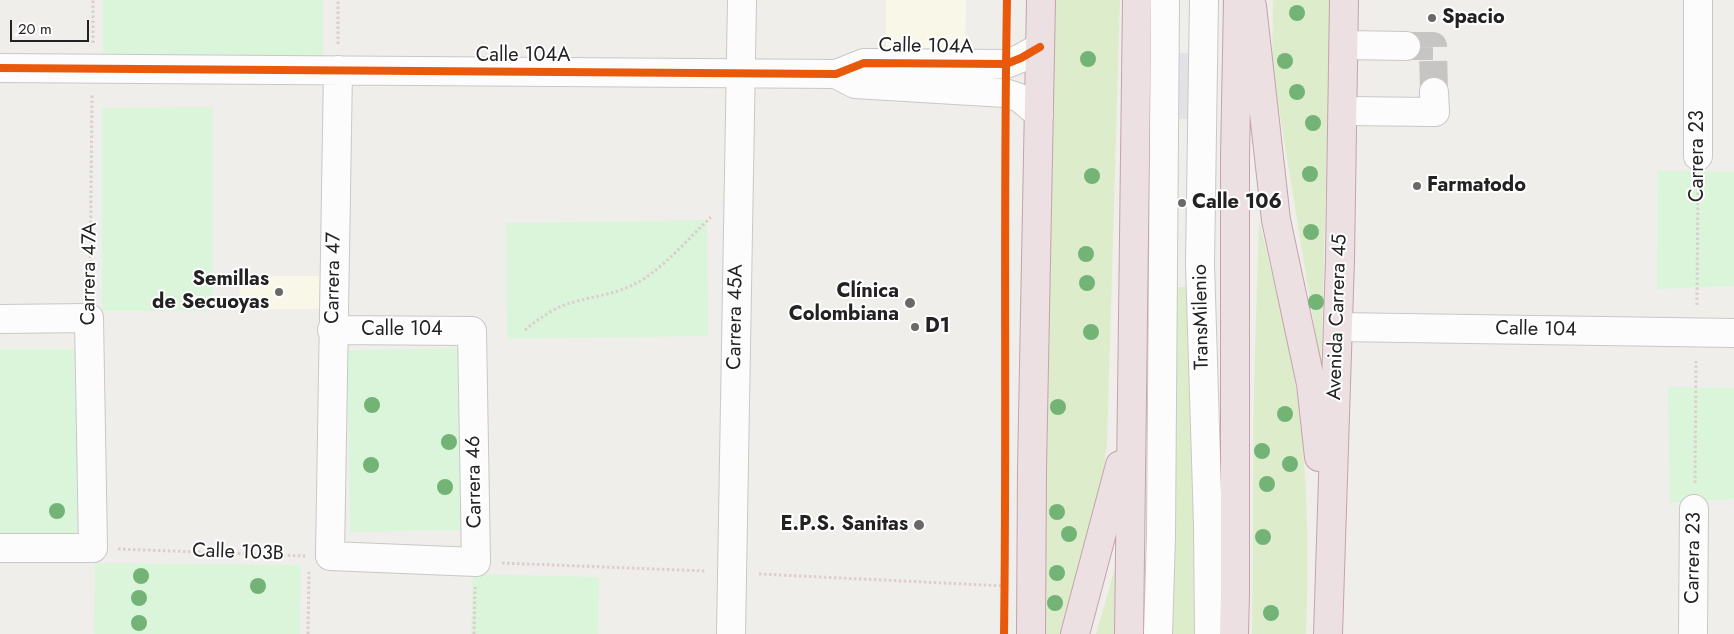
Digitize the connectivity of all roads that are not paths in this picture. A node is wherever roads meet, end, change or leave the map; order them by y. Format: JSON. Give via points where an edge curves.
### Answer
{"nodes":[{"id":1,"x":742,"y":0,"type":"edge"},
{"id":2,"x":1041,"y":0,"type":"edge"},
{"id":3,"x":1137,"y":0,"type":"edge"},
{"id":4,"x":1165,"y":0,"type":"edge"},
{"id":5,"x":1204,"y":0,"type":"edge"},
{"id":6,"x":1238,"y":0,"type":"edge"},
{"id":7,"x":1251,"y":0,"type":"edge"},
{"id":8,"x":1344,"y":0,"type":"edge"},
{"id":9,"x":1698,"y":0,"type":"edge"},
{"id":10,"x":1344,"y":45,"type":"junction"},
{"id":11,"x":1406,"y":46,"type":"tunnel mouth"},
{"id":12,"x":1040,"y":47,"type":"junction"},
{"id":13,"x":0,"y":68,"type":"edge"},
{"id":14,"x":338,"y":70,"type":"junction"},
{"id":15,"x":740,"y":74,"type":"junction"},
{"id":16,"x":836,"y":74,"type":"junction"},
{"id":17,"x":1434,"y":92,"type":"tunnel mouth"},
{"id":18,"x":1343,"y":111,"type":"junction"},
{"id":19,"x":1039,"y":114,"type":"junction"},
{"id":20,"x":1698,"y":156,"type":"road end"},
{"id":21,"x":0,"y":320,"type":"edge"},
{"id":22,"x":1338,"y":327,"type":"junction"},
{"id":23,"x":332,"y":330,"type":"junction"},
{"id":24,"x":472,"y":331,"type":"joint"},
{"id":25,"x":1734,"y":333,"type":"edge"},
{"id":26,"x":1131,"y":423,"type":"junction"},
{"id":27,"x":1694,"y":509,"type":"road end"},
{"id":28,"x":0,"y":548,"type":"edge"},
{"id":29,"x":1330,"y":553,"type":"junction"},
{"id":30,"x":476,"y":562,"type":"joint"},
{"id":31,"x":731,"y":634,"type":"edge"},
{"id":32,"x":1032,"y":634,"type":"edge"},
{"id":33,"x":1076,"y":634,"type":"edge"},
{"id":34,"x":1129,"y":634,"type":"edge"},
{"id":35,"x":1158,"y":634,"type":"edge"},
{"id":36,"x":1209,"y":634,"type":"edge"},
{"id":37,"x":1234,"y":634,"type":"edge"},
{"id":38,"x":1328,"y":634,"type":"edge"},
{"id":39,"x":1693,"y":634,"type":"edge"}],
"edges":[{"from":1,"to":15,"type":"street","name":"Carrera 45A"},
{"from":2,"to":12,"type":"highway"},
{"from":3,"to":26,"type":"highway"},
{"from":4,"to":35,"type":"street","name":"TransMilenio"},
{"from":5,"to":36,"type":"street","name":"TransMilenio","via":[[1200,264]]},
{"from":6,"to":37,"type":"highway"},
{"from":7,"to":29,"type":"highway","via":[[1276,220],[1311,384]]},
{"from":8,"to":10,"type":"highway","name":"Avenida Carrera 45"},
{"from":9,"to":20,"type":"street","name":"Carrera 23"},
{"from":10,"to":11,"type":"street"},
{"from":10,"to":18,"type":"highway","name":"Avenida Carrera 45"},
{"from":12,"to":16,"type":"street","name":"Calle 104A","via":[[1006,64],[864,63]]},
{"from":12,"to":19,"type":"highway"},
{"from":13,"to":14,"type":"street","name":"Calle 104A"},
{"from":14,"to":15,"type":"street","name":"Calle 104A"},
{"from":14,"to":23,"type":"street","name":"Carrera 47"},
{"from":15,"to":16,"type":"street","name":"Calle 104A"},
{"from":15,"to":31,"type":"street","name":"Carrera 45A"},
{"from":16,"to":19,"type":"street","name":"Calle 104A","via":[[855,84],[1005,93],[1020,98]]},
{"from":17,"to":18,"type":"street","via":[[1435,112]]},
{"from":18,"to":22,"type":"highway","name":"Avenida Carrera 45"},
{"from":19,"to":32,"type":"highway"},
{"from":21,"to":28,"type":"street","name":"Carrera 47A","via":[[89,318],[93,548]]},
{"from":22,"to":25,"type":"street","name":"Calle 104"},
{"from":22,"to":29,"type":"highway","name":"Avenida Carrera 45"},
{"from":23,"to":24,"type":"street","name":"Calle 104"},
{"from":23,"to":30,"type":"street","name":"Carrera 47","via":[[320,556]]},
{"from":24,"to":30,"type":"street","name":"Carrera 46"},
{"from":26,"to":33,"type":"highway"},
{"from":26,"to":34,"type":"highway"},
{"from":27,"to":39,"type":"street","name":"Carrera 23"},
{"from":29,"to":38,"type":"highway","name":"Avenida Carrera 45"}]}
